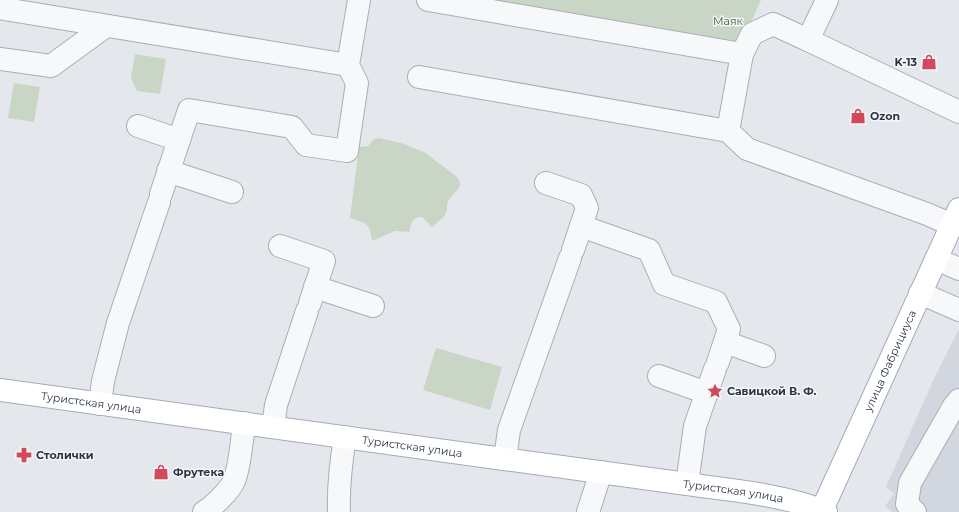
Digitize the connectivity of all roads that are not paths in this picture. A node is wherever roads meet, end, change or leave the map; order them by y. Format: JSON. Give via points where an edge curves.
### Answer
{"nodes":[{"id":1,"x":360,"y":0,"type":"edge"},
{"id":2,"x":428,"y":0,"type":"edge"},
{"id":3,"x":827,"y":0,"type":"edge"},
{"id":4,"x":0,"y":3,"type":"edge"},
{"id":5,"x":106,"y":26,"type":"junction"},
{"id":6,"x":808,"y":40,"type":"junction"},
{"id":7,"x":742,"y":54,"type":"junction"},
{"id":8,"x":0,"y":59,"type":"edge"},
{"id":9,"x":348,"y":65,"type":"junction"},
{"id":10,"x":419,"y":77,"type":"dead end"},
{"id":11,"x":959,"y":112,"type":"edge"},
{"id":12,"x":138,"y":126,"type":"dead end"},
{"id":13,"x":728,"y":131,"type":"junction"},
{"id":14,"x":179,"y":140,"type":"junction"},
{"id":15,"x":168,"y":171,"type":"junction"},
{"id":16,"x":546,"y":183,"type":"dead end"},
{"id":17,"x":232,"y":192,"type":"dead end"},
{"id":18,"x":956,"y":219,"type":"edge"},
{"id":19,"x":581,"y":226,"type":"junction"},
{"id":20,"x":280,"y":246,"type":"dead end"},
{"id":21,"x":936,"y":259,"type":"junction"},
{"id":22,"x":959,"y":269,"type":"edge"},
{"id":23,"x":920,"y":293,"type":"junction"},
{"id":24,"x":311,"y":300,"type":"junction"},
{"id":25,"x":373,"y":306,"type":"dead end"},
{"id":26,"x":959,"y":310,"type":"edge"},
{"id":27,"x":764,"y":356,"type":"dead end"},
{"id":28,"x":719,"y":358,"type":"junction"},
{"id":29,"x":659,"y":376,"type":"dead end"},
{"id":30,"x":0,"y":390,"type":"edge"},
{"id":31,"x":707,"y":392,"type":"junction"},
{"id":32,"x":959,"y":400,"type":"edge"},
{"id":33,"x":100,"y":404,"type":"junction"},
{"id":34,"x":244,"y":423,"type":"junction"},
{"id":35,"x":274,"y":428,"type":"junction"},
{"id":36,"x":344,"y":437,"type":"junction"},
{"id":37,"x":505,"y":459,"type":"junction"},
{"id":38,"x":601,"y":472,"type":"junction"},
{"id":39,"x":687,"y":484,"type":"junction"},
{"id":40,"x":823,"y":511,"type":"edge"},
{"id":41,"x":204,"y":512,"type":"edge"},
{"id":42,"x":339,"y":512,"type":"edge"},
{"id":43,"x":588,"y":512,"type":"edge"},
{"id":44,"x":915,"y":512,"type":"edge"}],
"edges":[{"from":1,"to":9,"type":"lane"},
{"from":2,"to":7,"type":"lane"},
{"from":3,"to":6,"type":"lane"},
{"from":4,"to":5,"type":"lane","via":[[4,9]]},
{"from":5,"to":8,"type":"lane","via":[[51,66]]},
{"from":5,"to":9,"type":"lane"},
{"from":6,"to":7,"type":"lane","via":[[773,24],[752,34]]},
{"from":6,"to":11,"type":"lane"},
{"from":7,"to":13,"type":"lane"},
{"from":9,"to":14,"type":"lane","via":[[357,82],[347,151],[306,145],[292,127],[189,110]]},
{"from":10,"to":13,"type":"lane"},
{"from":12,"to":14,"type":"lane"},
{"from":13,"to":18,"type":"lane","via":[[747,149],[927,214]]},
{"from":14,"to":15,"type":"lane"},
{"from":15,"to":17,"type":"lane"},
{"from":15,"to":33,"type":"lane","via":[[118,323],[103,381]]},
{"from":16,"to":19,"type":"lane","via":[[581,195],[587,208]]},
{"from":18,"to":21,"type":"main road","name":"улица Фабрициуса"},
{"from":19,"to":28,"type":"lane","via":[[649,250],[664,284],[716,302],[729,329]]},
{"from":19,"to":37,"type":"lane","via":[[509,430]]},
{"from":20,"to":24,"type":"lane","via":[[324,260]]},
{"from":21,"to":22,"type":"lane"},
{"from":21,"to":23,"type":"main road","name":"улица Фабрициуса"},
{"from":23,"to":26,"type":"lane"},
{"from":23,"to":40,"type":"main road","name":"улица Фабрициуса"},
{"from":24,"to":25,"type":"lane"},
{"from":24,"to":35,"type":"lane","via":[[276,405]]},
{"from":27,"to":28,"type":"lane"},
{"from":28,"to":31,"type":"lane"},
{"from":29,"to":31,"type":"lane"},
{"from":30,"to":33,"type":"main road","name":"Туристская улица"},
{"from":31,"to":39,"type":"lane","via":[[695,426]]},
{"from":32,"to":44,"type":"lane","via":[[910,483],[907,504]]},
{"from":33,"to":34,"type":"main road","name":"Туристская улица"},
{"from":34,"to":35,"type":"main road","name":"Туристская улица"},
{"from":34,"to":41,"type":"lane","via":[[233,482],[213,507]]},
{"from":35,"to":36,"type":"main road","name":"Туристская улица"},
{"from":36,"to":37,"type":"main road","name":"Туристская улица"},
{"from":36,"to":42,"type":"lane","via":[[340,463]]},
{"from":37,"to":38,"type":"main road","name":"Туристская улица"},
{"from":38,"to":39,"type":"main road","name":"Туристская улица"},
{"from":38,"to":43,"type":"lane"},
{"from":39,"to":40,"type":"main road","name":"Туристская улица","via":[[792,501]]}]}
